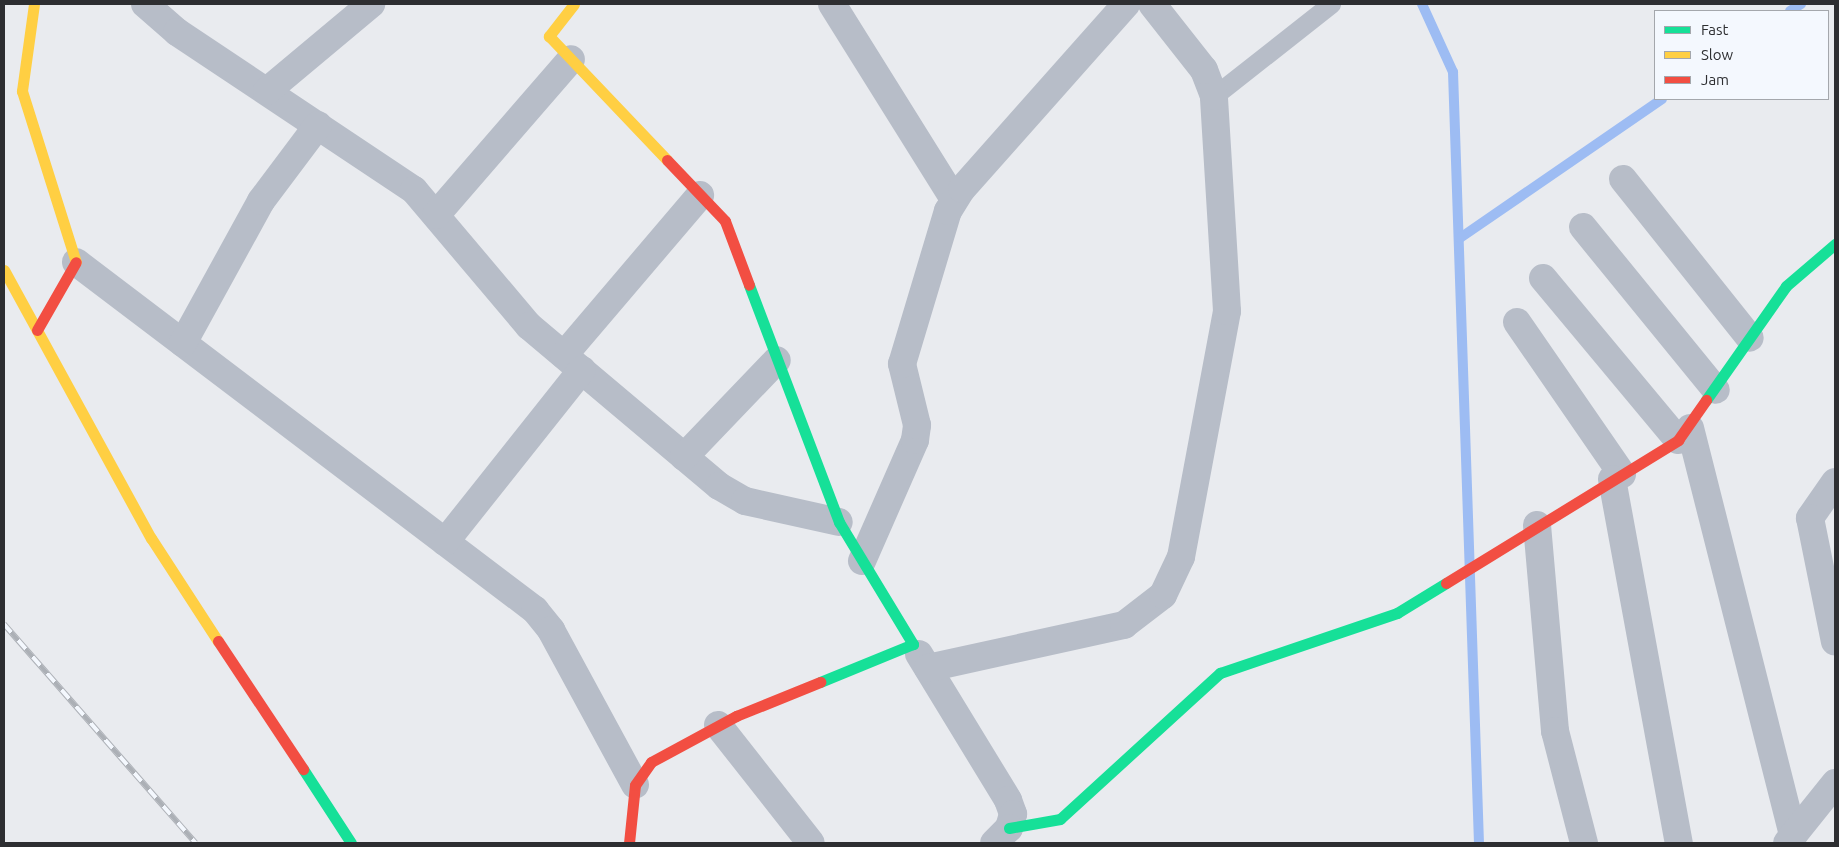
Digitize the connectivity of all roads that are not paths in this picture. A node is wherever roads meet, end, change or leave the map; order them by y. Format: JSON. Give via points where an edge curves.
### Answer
{"nodes":[{"id":1,"x":34,"y":4,"type":"edge"},
{"id":2,"x":145,"y":4,"type":"edge"},
{"id":3,"x":372,"y":4,"type":"edge"},
{"id":4,"x":574,"y":4,"type":"edge"},
{"id":5,"x":832,"y":4,"type":"edge"},
{"id":6,"x":1126,"y":4,"type":"edge"},
{"id":7,"x":1152,"y":4,"type":"edge"},
{"id":8,"x":1331,"y":4,"type":"edge"},
{"id":9,"x":571,"y":59,"type":"junction"},
{"id":10,"x":268,"y":92,"type":"junction"},
{"id":11,"x":1214,"y":96,"type":"junction"},
{"id":12,"x":318,"y":125,"type":"junction"},
{"id":13,"x":1623,"y":179,"type":"dead end"},
{"id":14,"x":700,"y":195,"type":"junction"},
{"id":15,"x":954,"y":199,"type":"junction"},
{"id":16,"x":436,"y":215,"type":"junction"},
{"id":17,"x":1583,"y":227,"type":"dead end"},
{"id":18,"x":1835,"y":244,"type":"edge"},
{"id":19,"x":76,"y":262,"type":"junction"},
{"id":20,"x":4,"y":270,"type":"edge"},
{"id":21,"x":1543,"y":278,"type":"dead end"},
{"id":22,"x":1517,"y":322,"type":"dead end"},
{"id":23,"x":37,"y":330,"type":"junction"},
{"id":24,"x":1750,"y":338,"type":"junction"},
{"id":25,"x":183,"y":343,"type":"junction"},
{"id":26,"x":778,"y":360,"type":"junction"},
{"id":27,"x":573,"y":362,"type":"junction"},
{"id":28,"x":1716,"y":390,"type":"junction"},
{"id":29,"x":1684,"y":434,"type":"junction"},
{"id":30,"x":684,"y":457,"type":"junction"},
{"id":31,"x":1617,"y":476,"type":"junction"},
{"id":32,"x":1835,"y":482,"type":"edge"},
{"id":33,"x":839,"y":522,"type":"junction"},
{"id":34,"x":1531,"y":528,"type":"junction"},
{"id":35,"x":445,"y":542,"type":"junction"},
{"id":36,"x":862,"y":561,"type":"junction"},
{"id":37,"x":1835,"y":642,"type":"edge"},
{"id":38,"x":913,"y":644,"type":"junction"},
{"id":39,"x":928,"y":668,"type":"junction"},
{"id":40,"x":718,"y":725,"type":"junction"},
{"id":41,"x":1835,"y":783,"type":"edge"},
{"id":42,"x":635,"y":785,"type":"junction"},
{"id":43,"x":1002,"y":836,"type":"edge"},
{"id":44,"x":1790,"y":840,"type":"edge"},
{"id":45,"x":351,"y":843,"type":"edge"},
{"id":46,"x":629,"y":843,"type":"edge"},
{"id":47,"x":812,"y":843,"type":"edge"},
{"id":48,"x":1584,"y":843,"type":"edge"},
{"id":49,"x":1679,"y":843,"type":"edge"}],
"edges":[{"from":1,"to":19,"type":"street","via":[[22,91]]},
{"from":2,"to":10,"type":"street","via":[[177,32]]},
{"from":3,"to":10,"type":"street"},
{"from":4,"to":9,"type":"street","via":[[549,36]]},
{"from":5,"to":15,"type":"street"},
{"from":6,"to":15,"type":"street"},
{"from":7,"to":11,"type":"street","via":[[1204,70]]},
{"from":8,"to":11,"type":"lane"},
{"from":9,"to":14,"type":"street"},
{"from":9,"to":16,"type":"street"},
{"from":10,"to":12,"type":"street"},
{"from":11,"to":39,"type":"street","via":[[1225,334],[1181,558],[1172,578],[1148,611],[1124,625]]},
{"from":12,"to":16,"type":"street","via":[[405,183]]},
{"from":12,"to":25,"type":"street","via":[[261,201]]},
{"from":13,"to":24,"type":"street"},
{"from":14,"to":26,"type":"street","via":[[725,221]]},
{"from":14,"to":27,"type":"street"},
{"from":15,"to":36,"type":"street","via":[[902,364],[917,425],[915,440]]},
{"from":16,"to":27,"type":"street","via":[[520,317]]},
{"from":17,"to":28,"type":"street"},
{"from":18,"to":24,"type":"street","via":[[1786,286]]},
{"from":19,"to":23,"type":"street"},
{"from":19,"to":25,"type":"street"},
{"from":20,"to":23,"type":"street"},
{"from":21,"to":29,"type":"street"},
{"from":22,"to":31,"type":"street"},
{"from":23,"to":45,"type":"street","via":[[151,538]]},
{"from":24,"to":28,"type":"street"},
{"from":25,"to":35,"type":"street"},
{"from":26,"to":30,"type":"street"},
{"from":26,"to":33,"type":"street"},
{"from":27,"to":30,"type":"street"},
{"from":27,"to":35,"type":"street"},
{"from":28,"to":29,"type":"street"},
{"from":29,"to":31,"type":"street"},
{"from":29,"to":44,"type":"street"},
{"from":30,"to":33,"type":"street","via":[[745,501]]},
{"from":31,"to":34,"type":"street"},
{"from":31,"to":49,"type":"street"},
{"from":32,"to":37,"type":"street","via":[[1810,518]]},
{"from":33,"to":36,"type":"street"},
{"from":34,"to":43,"type":"street","via":[[1397,613],[1220,673],[1060,818]]},
{"from":34,"to":48,"type":"street","via":[[1555,731]]},
{"from":35,"to":42,"type":"street","via":[[544,619]]},
{"from":36,"to":38,"type":"street"},
{"from":38,"to":39,"type":"street"},
{"from":38,"to":40,"type":"street"},
{"from":39,"to":43,"type":"street","via":[[1008,800],[1013,814]]},
{"from":40,"to":42,"type":"street","via":[[651,762]]},
{"from":40,"to":47,"type":"street"},
{"from":41,"to":44,"type":"street"},
{"from":42,"to":46,"type":"street"}]}
